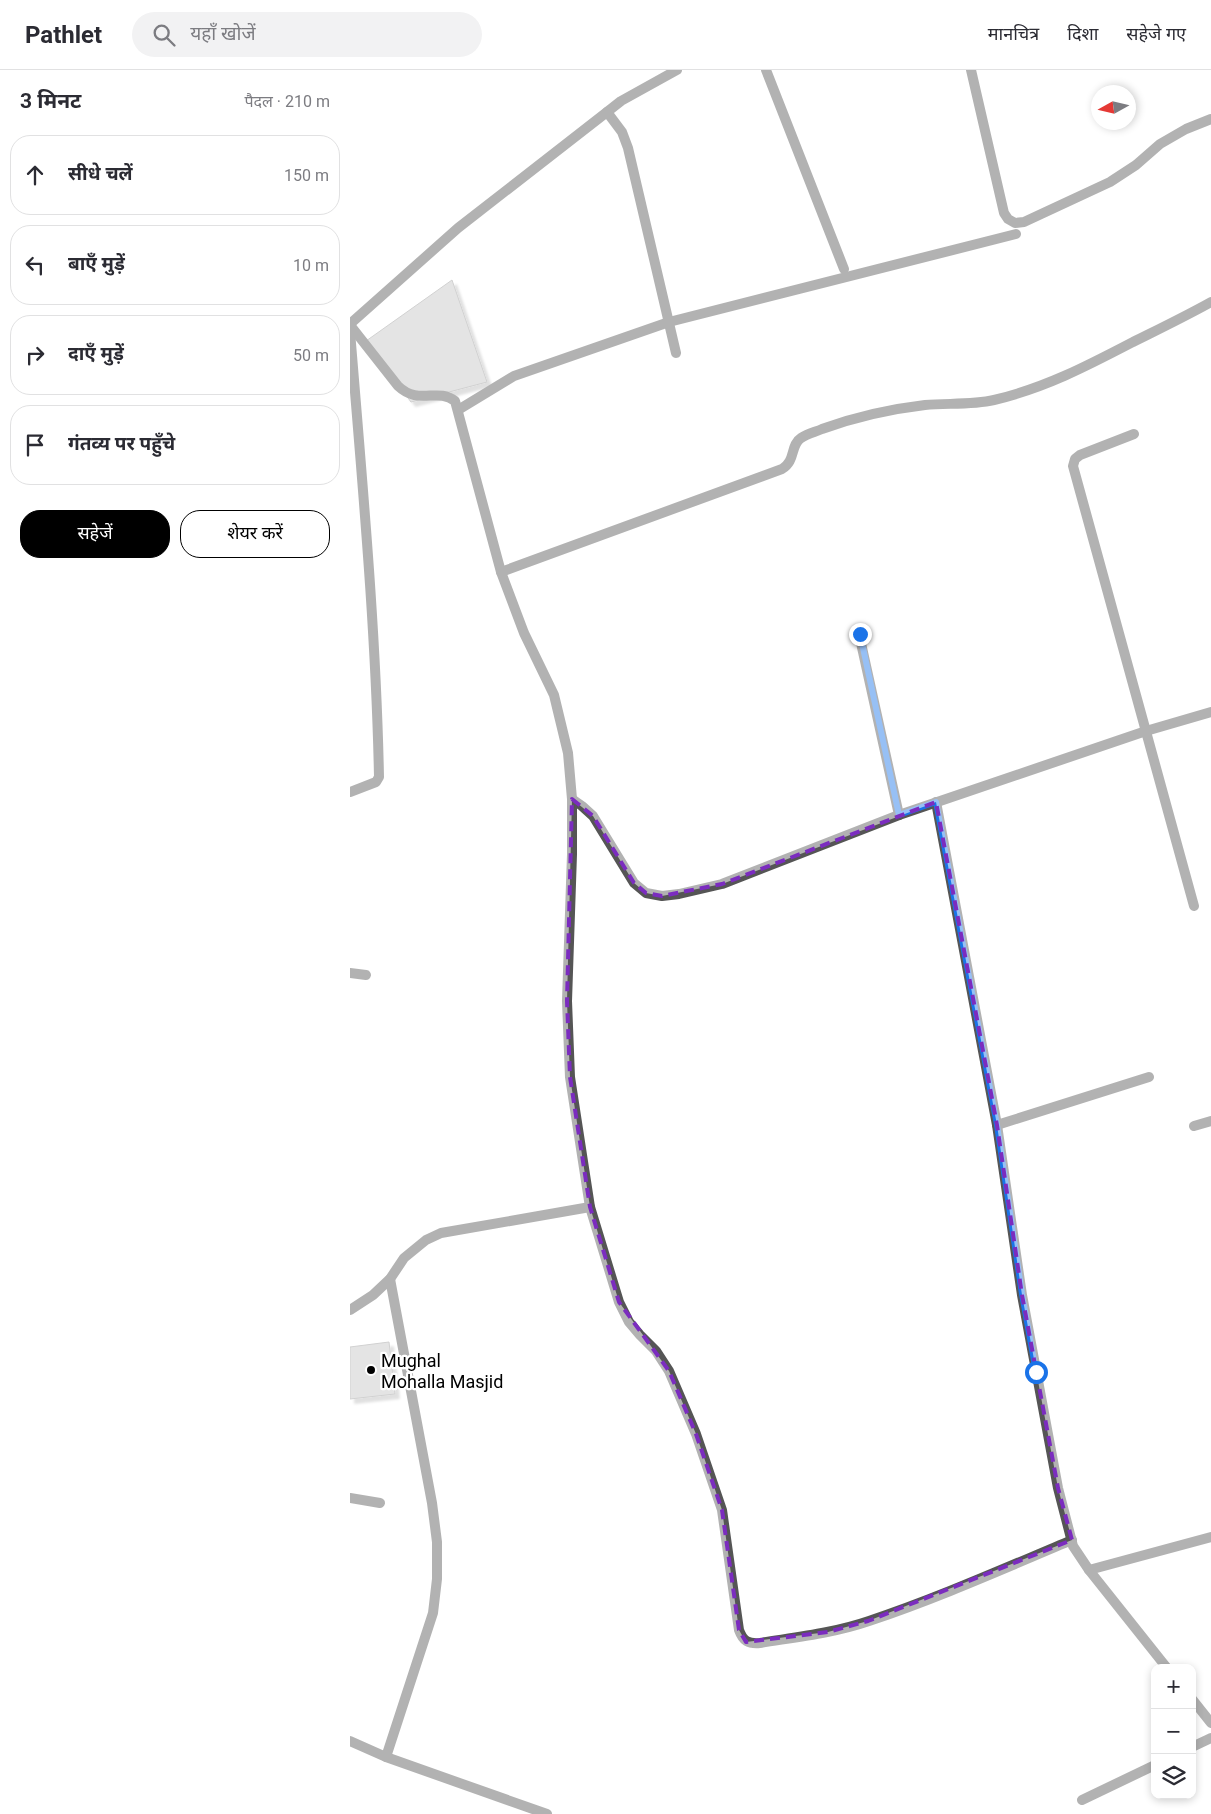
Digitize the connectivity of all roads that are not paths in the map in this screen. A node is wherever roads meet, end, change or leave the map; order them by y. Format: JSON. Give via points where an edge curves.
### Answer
{"nodes":[{"id":1,"x":677,"y":70,"type":"edge"},
{"id":2,"x":766,"y":70,"type":"edge"},
{"id":3,"x":971,"y":70,"type":"edge"},
{"id":4,"x":607,"y":112,"type":"junction"},
{"id":5,"x":1211,"y":119,"type":"edge"},
{"id":6,"x":1016,"y":234,"type":"dead end"},
{"id":7,"x":844,"y":269,"type":"dead end"},
{"id":8,"x":1211,"y":302,"type":"edge"},
{"id":9,"x":669,"y":322,"type":"junction"},
{"id":10,"x":350,"y":324,"type":"edge"},
{"id":11,"x":350,"y":331,"type":"edge"},
{"id":12,"x":676,"y":353,"type":"dead end"},
{"id":13,"x":458,"y":410,"type":"junction"},
{"id":14,"x":1134,"y":434,"type":"dead end"},
{"id":15,"x":501,"y":572,"type":"junction"},
{"id":16,"x":860,"y":634,"type":"dead end"},
{"id":17,"x":1211,"y":712,"type":"edge"},
{"id":18,"x":1146,"y":731,"type":"junction"},
{"id":19,"x":350,"y":792,"type":"edge"},
{"id":20,"x":572,"y":800,"type":"junction"},
{"id":21,"x":936,"y":802,"type":"junction"},
{"id":22,"x":899,"y":815,"type":"junction"},
{"id":23,"x":1194,"y":906,"type":"dead end"},
{"id":24,"x":350,"y":973,"type":"edge"},
{"id":25,"x":366,"y":975,"type":"dead end"},
{"id":26,"x":1149,"y":1077,"type":"dead end"},
{"id":27,"x":1211,"y":1121,"type":"edge"},
{"id":28,"x":997,"y":1125,"type":"junction"},
{"id":29,"x":1194,"y":1126,"type":"dead end"},
{"id":30,"x":590,"y":1207,"type":"junction"},
{"id":31,"x":390,"y":1279,"type":"junction"},
{"id":32,"x":350,"y":1310,"type":"edge"},
{"id":33,"x":350,"y":1498,"type":"edge"},
{"id":34,"x":380,"y":1503,"type":"dead end"},
{"id":35,"x":1211,"y":1537,"type":"edge"},
{"id":36,"x":1072,"y":1540,"type":"junction"},
{"id":37,"x":1089,"y":1570,"type":"junction"},
{"id":38,"x":1164,"y":1664,"type":"edge"},
{"id":39,"x":1196,"y":1704,"type":"edge"},
{"id":40,"x":1211,"y":1723,"type":"edge"},
{"id":41,"x":1211,"y":1738,"type":"edge"},
{"id":42,"x":350,"y":1741,"type":"edge"},
{"id":43,"x":1196,"y":1745,"type":"edge"},
{"id":44,"x":386,"y":1757,"type":"junction"},
{"id":45,"x":1151,"y":1767,"type":"edge"},
{"id":46,"x":1082,"y":1800,"type":"dead end"},
{"id":47,"x":547,"y":1814,"type":"edge"}],
"edges":[{"from":1,"to":4,"type":"street"},
{"from":2,"to":7,"type":"street"},
{"from":3,"to":5,"type":"street","via":[[1004,213],[1015,224],[1110,182],[1160,144]]},
{"from":4,"to":9,"type":"street","via":[[622,132],[628,148]]},
{"from":4,"to":10,"type":"street","via":[[458,228]]},
{"from":6,"to":9,"type":"street"},
{"from":8,"to":15,"type":"street","via":[[1084,368],[1033,390],[991,401],[924,405],[878,413],[808,434],[795,444],[792,459],[782,469]]},
{"from":9,"to":12,"type":"street"},
{"from":9,"to":13,"type":"street","via":[[514,376]]},
{"from":10,"to":13,"type":"street","via":[[405,394],[448,396]]},
{"from":11,"to":19,"type":"street","via":[[374,644],[379,777],[376,782]]},
{"from":13,"to":15,"type":"street"},
{"from":14,"to":18,"type":"street","via":[[1080,456],[1073,466]]},
{"from":15,"to":20,"type":"street","via":[[524,633],[554,695],[568,753]]},
{"from":16,"to":22,"type":"street"},
{"from":17,"to":18,"type":"street"},
{"from":18,"to":21,"type":"street"},
{"from":18,"to":23,"type":"street"},
{"from":20,"to":22,"type":"street","via":[[593,816],[634,883],[646,893],[662,896],[722,884]]},
{"from":20,"to":30,"type":"street","via":[[567,1001],[570,1077]]},
{"from":21,"to":22,"type":"street"},
{"from":21,"to":28,"type":"street"},
{"from":24,"to":25,"type":"street"},
{"from":26,"to":28,"type":"street"},
{"from":27,"to":29,"type":"street"},
{"from":28,"to":36,"type":"street","via":[[1024,1304],[1058,1488]]},
{"from":30,"to":31,"type":"street","via":[[441,1233],[426,1240],[404,1258]]},
{"from":30,"to":36,"type":"street","via":[[618,1302],[629,1322],[656,1351],[669,1371],[696,1434],[722,1510],[739,1630],[746,1642],[752,1644],[828,1632],[868,1621]]},
{"from":31,"to":32,"type":"street"},
{"from":31,"to":44,"type":"street","via":[[432,1503],[437,1579],[433,1613]]},
{"from":33,"to":34,"type":"street"},
{"from":35,"to":37,"type":"street"},
{"from":36,"to":37,"type":"street"},
{"from":37,"to":38,"type":"street"},
{"from":39,"to":40,"type":"street"},
{"from":41,"to":43,"type":"street"},
{"from":42,"to":44,"type":"street"},
{"from":44,"to":47,"type":"street"},
{"from":45,"to":46,"type":"street"}]}
